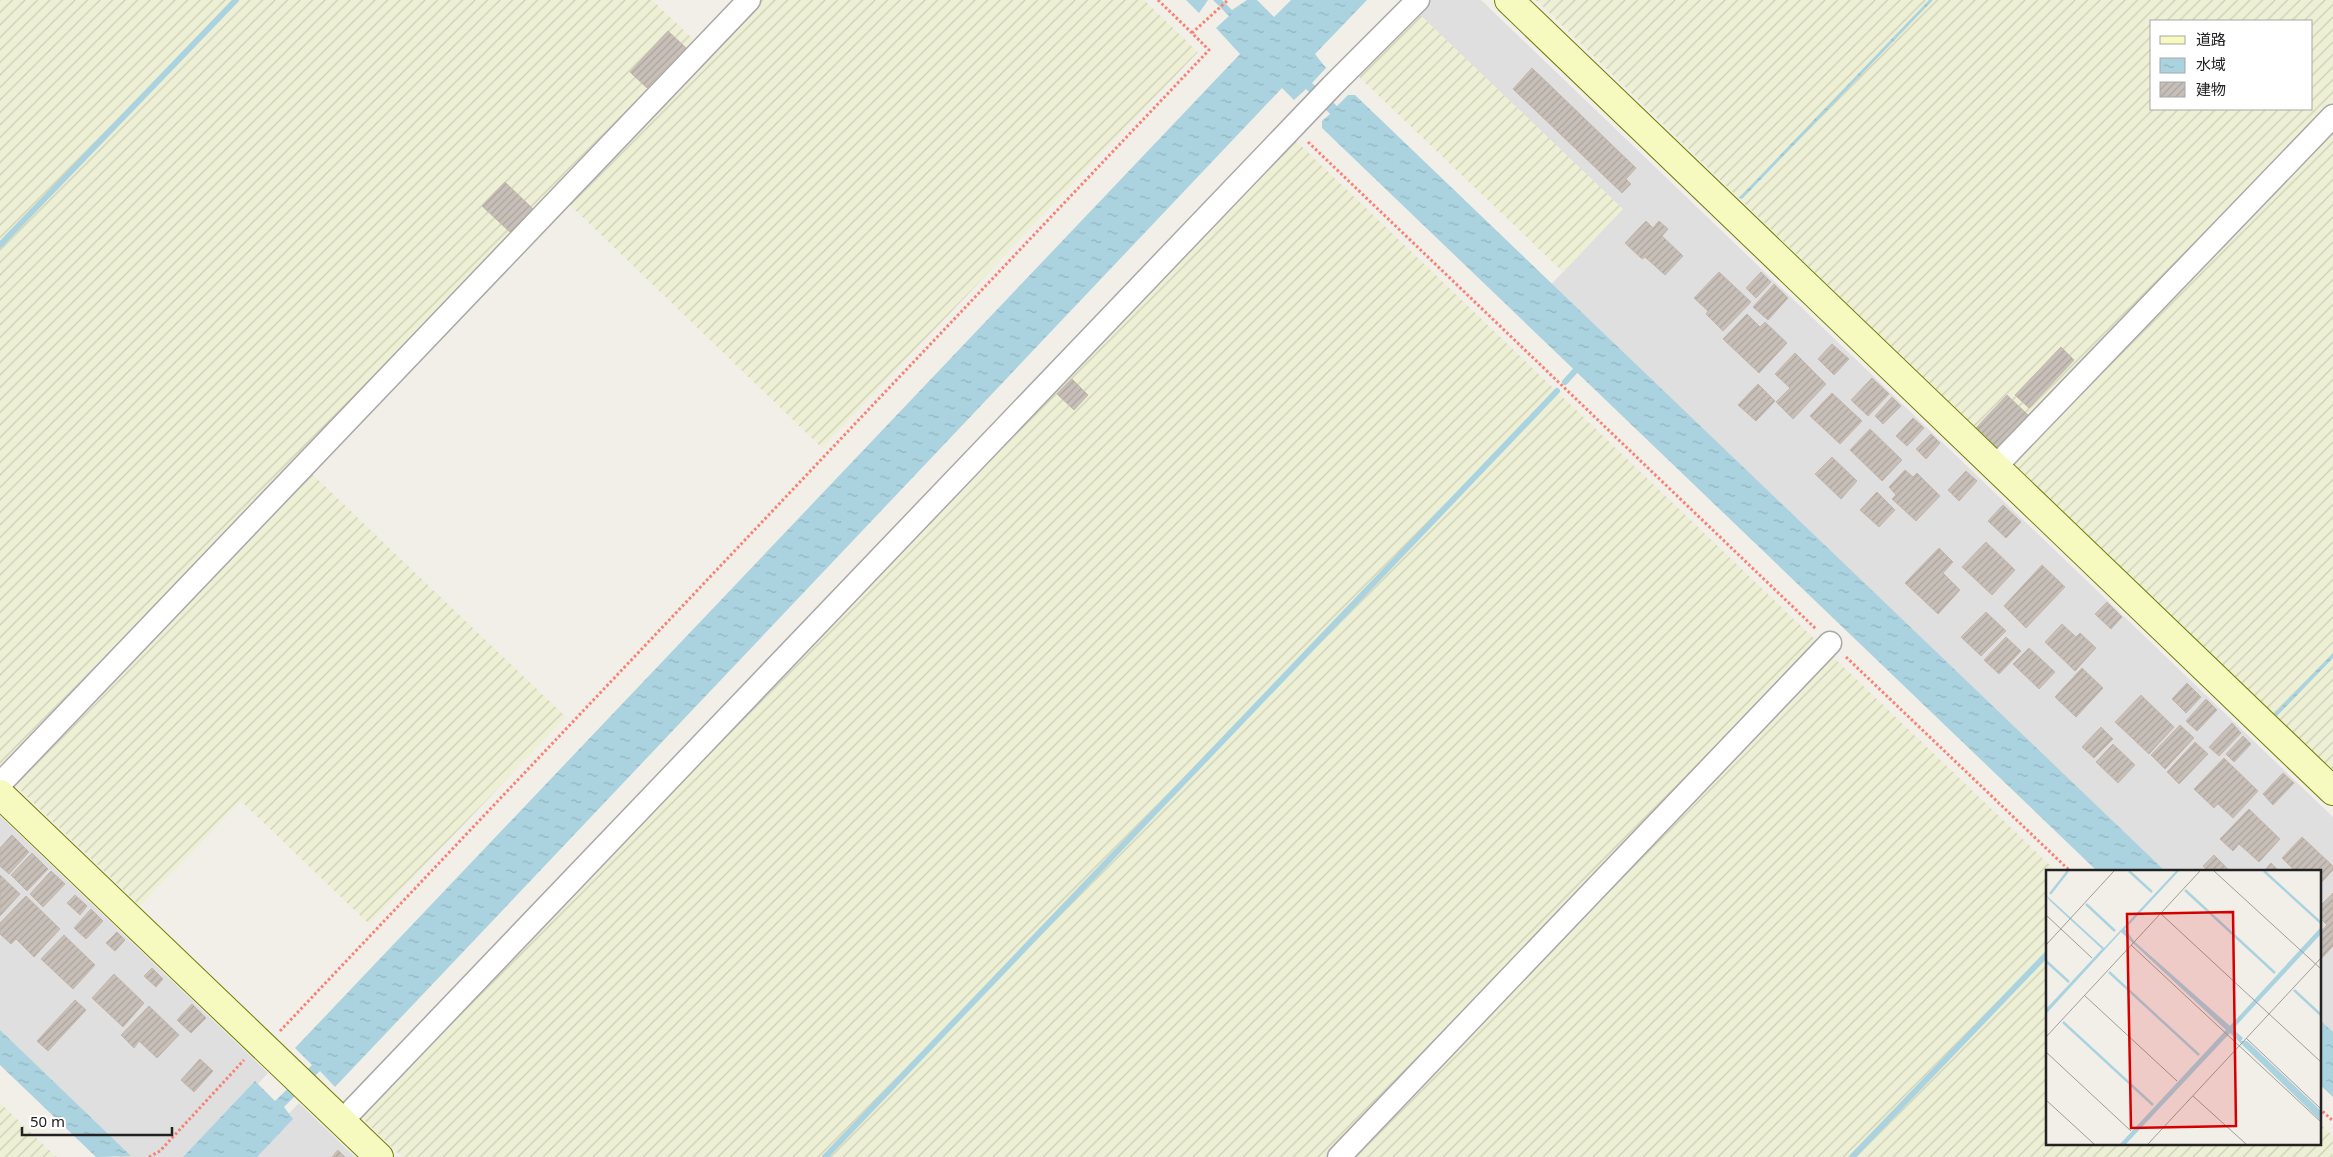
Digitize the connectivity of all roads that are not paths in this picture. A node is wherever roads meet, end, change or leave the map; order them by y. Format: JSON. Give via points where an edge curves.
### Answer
{"nodes":[{"id":1,"x":749,"y":0,"type":"edge"},
{"id":2,"x":1418,"y":0,"type":"edge"},
{"id":3,"x":1509,"y":0,"type":"edge"},
{"id":4,"x":2333,"y":116,"type":"edge"},
{"id":5,"x":1996,"y":467,"type":"junction"},
{"id":6,"x":1830,"y":643,"type":"road end"},
{"id":7,"x":0,"y":784,"type":"edge"},
{"id":8,"x":2333,"y":791,"type":"edge"},
{"id":9,"x":0,"y":794,"type":"edge"},
{"id":10,"x":342,"y":1121,"type":"junction"},
{"id":11,"x":379,"y":1157,"type":"edge"},
{"id":12,"x":1339,"y":1157,"type":"edge"}],
"edges":[{"from":1,"to":7,"type":"street"},
{"from":2,"to":10,"type":"street"},
{"from":3,"to":5,"type":"street"},
{"from":4,"to":5,"type":"street"},
{"from":5,"to":8,"type":"street"},
{"from":6,"to":12,"type":"street"},
{"from":9,"to":10,"type":"street"},
{"from":10,"to":11,"type":"street"}]}
